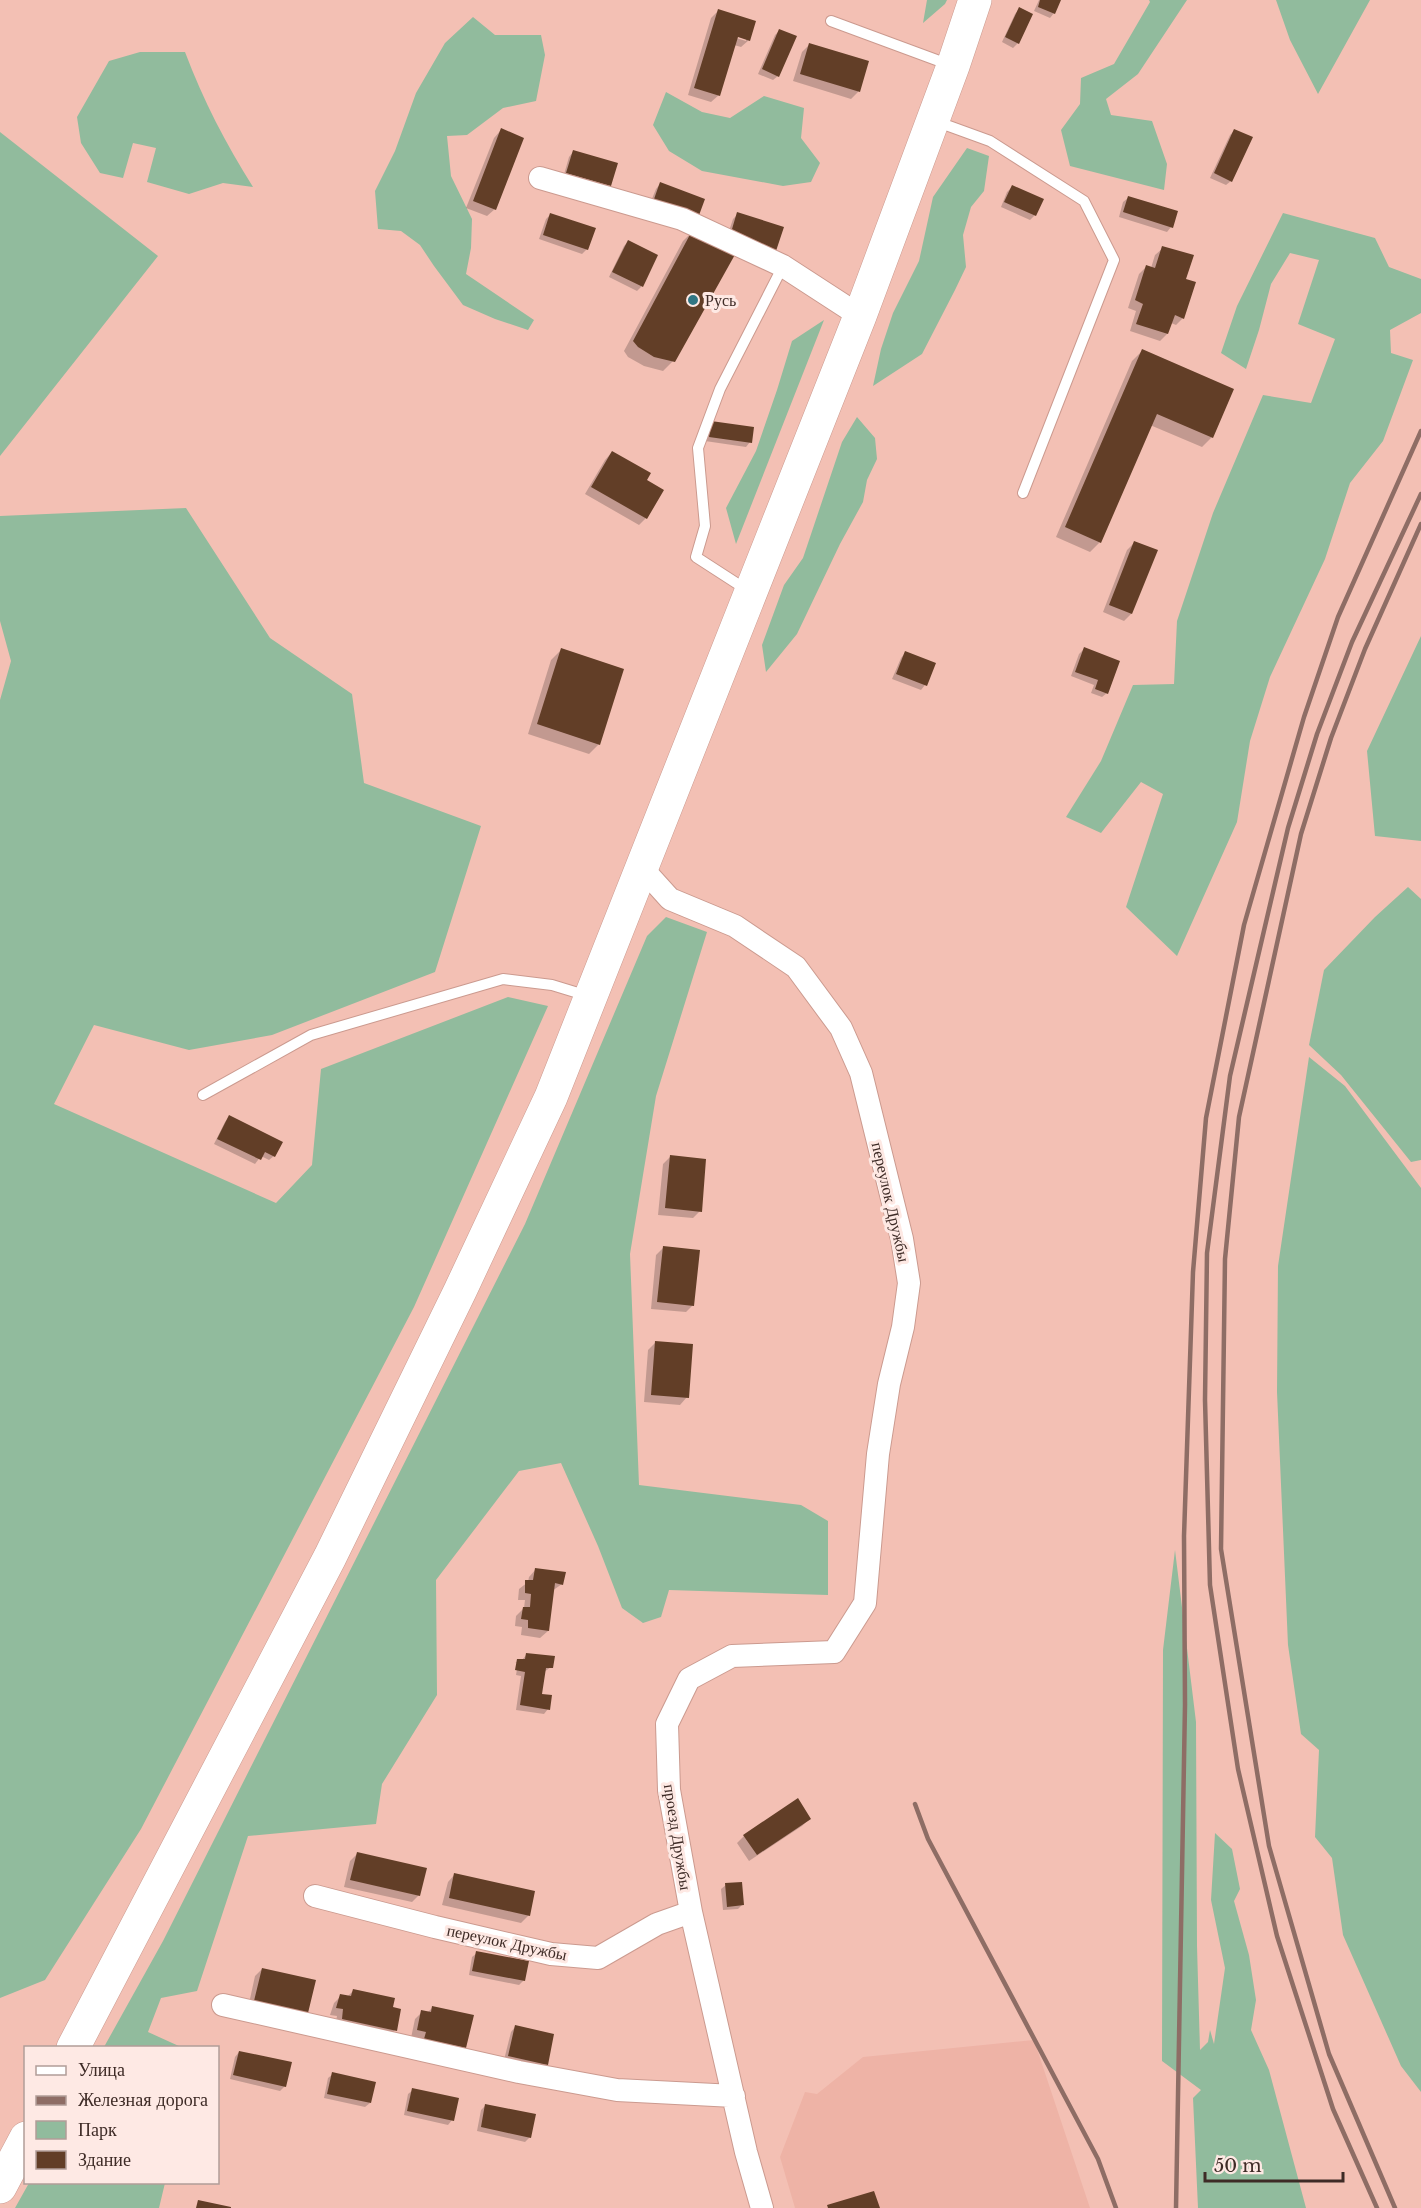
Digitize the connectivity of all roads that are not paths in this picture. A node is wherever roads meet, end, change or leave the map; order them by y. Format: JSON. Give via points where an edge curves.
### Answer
{"nodes":[{"id":1,"x":975,"y":0,"type":"edge"},
{"id":2,"x":831,"y":21,"type":"dead end"},
{"id":3,"x":953,"y":66,"type":"junction"},
{"id":4,"x":933,"y":121,"type":"junction"},
{"id":5,"x":540,"y":178,"type":"dead end"},
{"id":6,"x":783,"y":266,"type":"junction"},
{"id":7,"x":860,"y":316,"type":"junction"},
{"id":8,"x":1023,"y":493,"type":"dead end"},
{"id":9,"x":751,"y":592,"type":"junction"},
{"id":10,"x":642,"y":868,"type":"junction"},
{"id":11,"x":591,"y":997,"type":"junction"},
{"id":12,"x":203,"y":1095,"type":"dead end"},
{"id":13,"x":784,"y":1653,"type":"joint"},
{"id":14,"x":315,"y":1896,"type":"dead end"},
{"id":15,"x":691,"y":1912,"type":"junction"},
{"id":16,"x":223,"y":2005,"type":"dead end"},
{"id":17,"x":74,"y":2046,"type":"edge"},
{"id":18,"x":734,"y":2096,"type":"junction"},
{"id":19,"x":24,"y":2142,"type":"edge"},
{"id":20,"x":0,"y":2187,"type":"edge"},
{"id":21,"x":762,"y":2208,"type":"edge"}],
"edges":[{"from":1,"to":3,"type":"main road"},
{"from":2,"to":3,"type":"lane"},
{"from":3,"to":4,"type":"main road"},
{"from":4,"to":7,"type":"main road"},
{"from":4,"to":8,"type":"lane","via":[[990,141],[1084,201],[1114,260]]},
{"from":5,"to":6,"type":"street","via":[[682,219]]},
{"from":6,"to":7,"type":"street"},
{"from":6,"to":9,"type":"lane","via":[[720,389],[698,448],[705,526],[696,557]]},
{"from":7,"to":9,"type":"main road"},
{"from":9,"to":10,"type":"main road"},
{"from":10,"to":11,"type":"main road"},
{"from":10,"to":13,"type":"street","name":"переулок Дружбы","via":[[670,899],[735,926],[796,967],[841,1028],[861,1073],[902,1239],[909,1283],[878,1454],[865,1602],[834,1652]]},
{"from":11,"to":12,"type":"lane","via":[[552,985],[503,979],[311,1035]]},
{"from":11,"to":17,"type":"main road","via":[[551,1097],[330,1557]]},
{"from":13,"to":15,"type":"street","name":"проезд Дружбы","via":[[732,1656],[689,1679],[667,1724],[669,1790]]},
{"from":14,"to":15,"type":"street","name":"переулок Дружбы","via":[[539,1951],[598,1958],[657,1924]]},
{"from":15,"to":18,"type":"street","name":"проезд Дружбы"},
{"from":16,"to":18,"type":"street","via":[[519,2072],[617,2090]]},
{"from":18,"to":21,"type":"street","name":"проезд Дружбы"},
{"from":19,"to":20,"type":"main road"}]}
